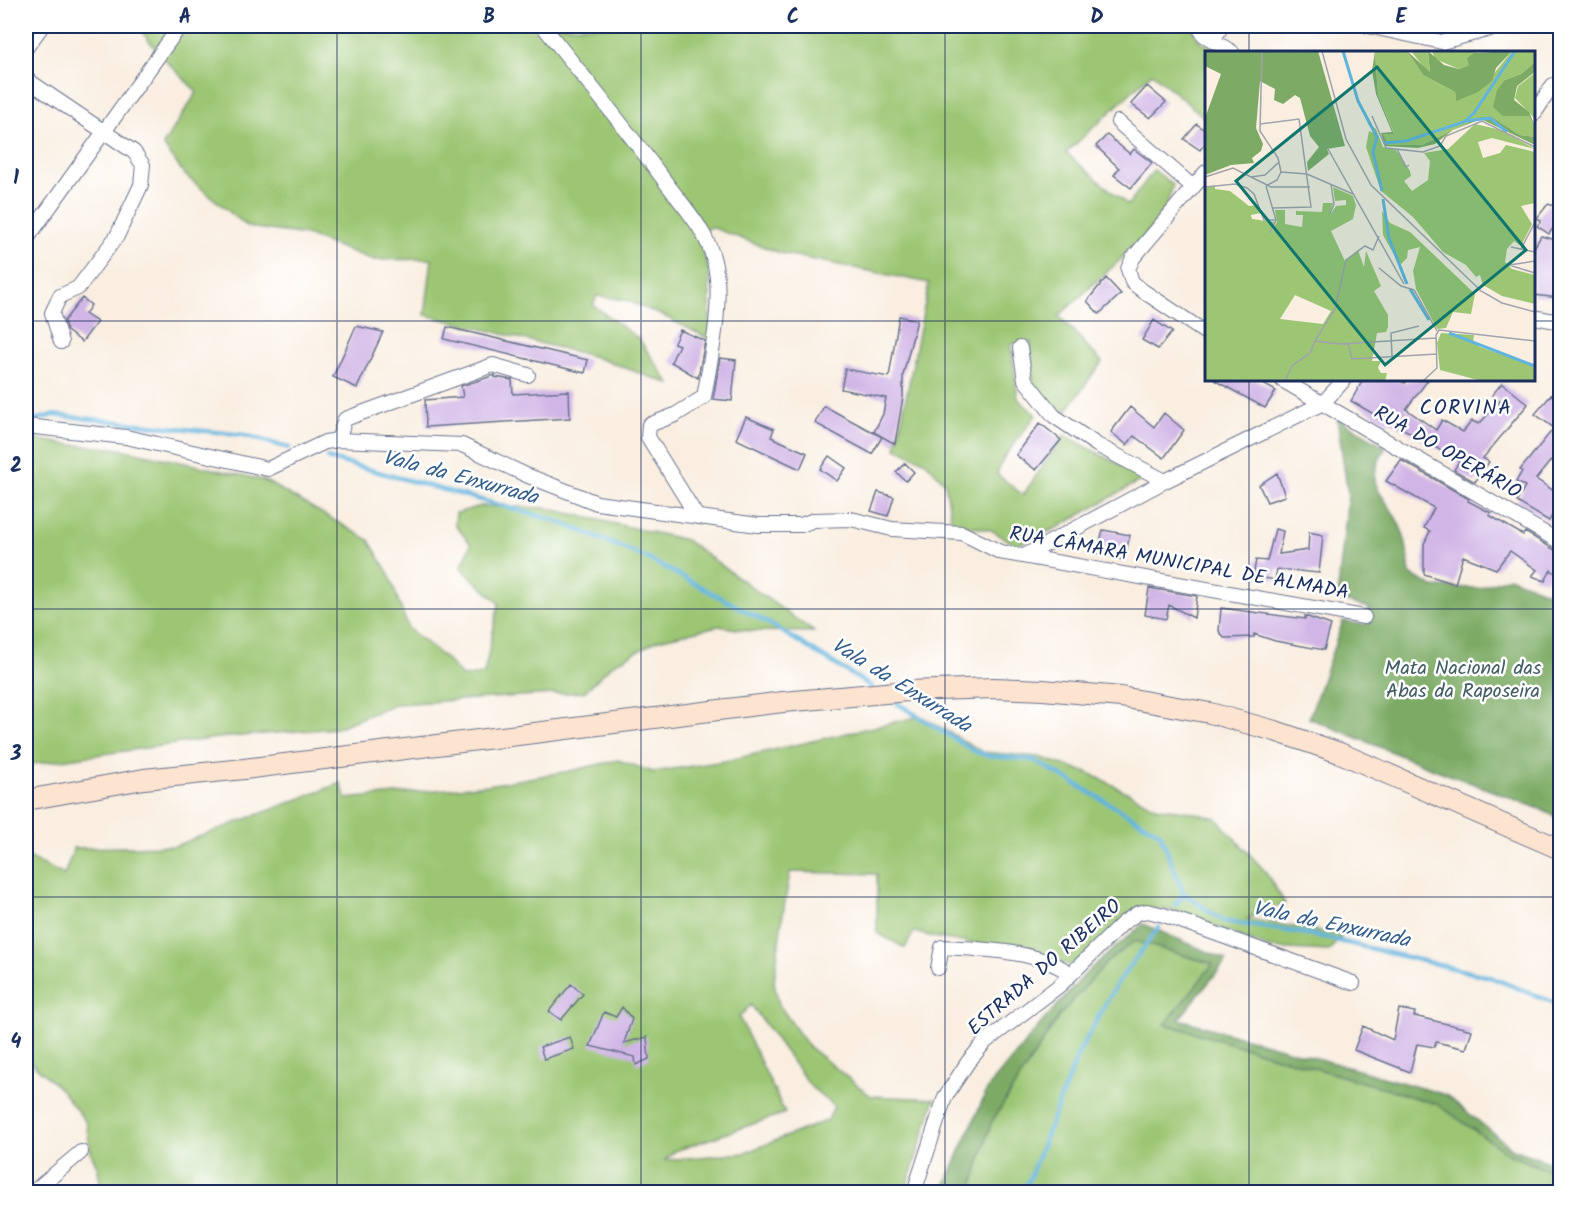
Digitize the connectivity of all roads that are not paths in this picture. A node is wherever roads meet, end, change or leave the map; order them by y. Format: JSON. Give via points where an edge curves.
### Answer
{"nodes":[{"id":1,"x":42,"y":26,"type":"edge"},
{"id":2,"x":180,"y":26,"type":"edge"},
{"id":3,"x":543,"y":26,"type":"edge"},
{"id":4,"x":1198,"y":26,"type":"edge"},
{"id":5,"x":1222,"y":26,"type":"edge"},
{"id":6,"x":1368,"y":26,"type":"edge"},
{"id":7,"x":1501,"y":26,"type":"edge"},
{"id":8,"x":1212,"y":41,"type":"junction"},
{"id":9,"x":26,"y":48,"type":"edge"},
{"id":10,"x":1230,"y":51,"type":"edge"},
{"id":11,"x":26,"y":79,"type":"edge"},
{"id":12,"x":1557,"y":83,"type":"edge"},
{"id":13,"x":1535,"y":91,"type":"edge"},
{"id":14,"x":1535,"y":111,"type":"edge"},
{"id":15,"x":1118,"y":122,"type":"dead end"},
{"id":16,"x":105,"y":132,"type":"junction"},
{"id":17,"x":1205,"y":173,"type":"edge"},
{"id":18,"x":1193,"y":187,"type":"junction"},
{"id":19,"x":26,"y":240,"type":"edge"},
{"id":20,"x":1535,"y":317,"type":"edge"},
{"id":21,"x":1560,"y":322,"type":"edge"},
{"id":22,"x":1205,"y":332,"type":"edge"},
{"id":23,"x":61,"y":342,"type":"dead end"},
{"id":24,"x":1020,"y":348,"type":"dead end"},
{"id":25,"x":528,"y":375,"type":"dead end"},
{"id":26,"x":1284,"y":381,"type":"edge"},
{"id":27,"x":1343,"y":381,"type":"edge"},
{"id":28,"x":1323,"y":403,"type":"junction"},
{"id":29,"x":26,"y":426,"type":"edge"},
{"id":30,"x":338,"y":440,"type":"junction"},
{"id":31,"x":1165,"y":481,"type":"junction"},
{"id":32,"x":696,"y":515,"type":"junction"},
{"id":33,"x":1560,"y":542,"type":"edge"},
{"id":34,"x":1024,"y":556,"type":"junction"},
{"id":35,"x":1364,"y":617,"type":"dead end"},
{"id":36,"x":26,"y":800,"type":"edge"},
{"id":37,"x":1560,"y":849,"type":"edge"},
{"id":38,"x":938,"y":968,"type":"dead end"},
{"id":39,"x":1071,"y":974,"type":"junction"},
{"id":40,"x":1353,"y":983,"type":"dead end"},
{"id":41,"x":81,"y":1152,"type":"dead end"},
{"id":42,"x":33,"y":1192,"type":"edge"},
{"id":43,"x":914,"y":1192,"type":"edge"}],
"edges":[{"from":1,"to":9,"type":"street"},
{"from":2,"to":16,"type":"street"},
{"from":3,"to":32,"type":"street","via":[[708,239],[718,290],[704,397],[649,425],[648,437]]},
{"from":4,"to":8,"type":"street"},
{"from":5,"to":8,"type":"street"},
{"from":6,"to":7,"type":"street","via":[[1442,42]]},
{"from":8,"to":10,"type":"street"},
{"from":11,"to":16,"type":"street"},
{"from":12,"to":13,"type":"street"},
{"from":12,"to":14,"type":"street"},
{"from":15,"to":18,"type":"street"},
{"from":16,"to":19,"type":"street"},
{"from":16,"to":23,"type":"street","via":[[134,152],[143,165],[141,184],[117,236],[78,288],[60,296],[52,313]]},
{"from":17,"to":18,"type":"street"},
{"from":18,"to":22,"type":"street","via":[[1128,269],[1132,282]]},
{"from":20,"to":21,"type":"street"},
{"from":24,"to":31,"type":"street","via":[[1025,380],[1054,416],[1097,445]]},
{"from":25,"to":30,"type":"street","via":[[493,365],[345,419]]},
{"from":26,"to":28,"type":"street","name":"RUA DO OPERÁRIO"},
{"from":27,"to":28,"type":"street"},
{"from":28,"to":31,"type":"street"},
{"from":28,"to":33,"type":"street","name":"RUA DO OPERÁRIO"},
{"from":29,"to":30,"type":"street","via":[[126,437],[268,469],[325,442]]},
{"from":30,"to":32,"type":"street","name":"RUA CÂMARA MUNICIPAL DE ALMADA","via":[[462,446],[597,503]]},
{"from":31,"to":34,"type":"street"},
{"from":32,"to":34,"type":"street","name":"RUA CÂMARA MUNICIPAL DE ALMADA","via":[[758,525],[851,519],[892,530],[962,533],[1000,552]]},
{"from":34,"to":35,"type":"street","name":"RUA CÂMARA MUNICIPAL DE ALMADA"},
{"from":36,"to":37,"type":"main road","via":[[144,779],[806,700],[994,688],[1121,698],[1210,713],[1275,731],[1340,753]]},
{"from":38,"to":39,"type":"street","via":[[942,947],[1025,956],[1059,966]]},
{"from":39,"to":40,"type":"street","name":"ESTRADA DO RIBEIRO","via":[[1123,923],[1147,910]]},
{"from":39,"to":43,"type":"street","name":"ESTRADA DO RIBEIRO","via":[[985,1042],[968,1062],[945,1097]]},
{"from":41,"to":42,"type":"street"}]}
